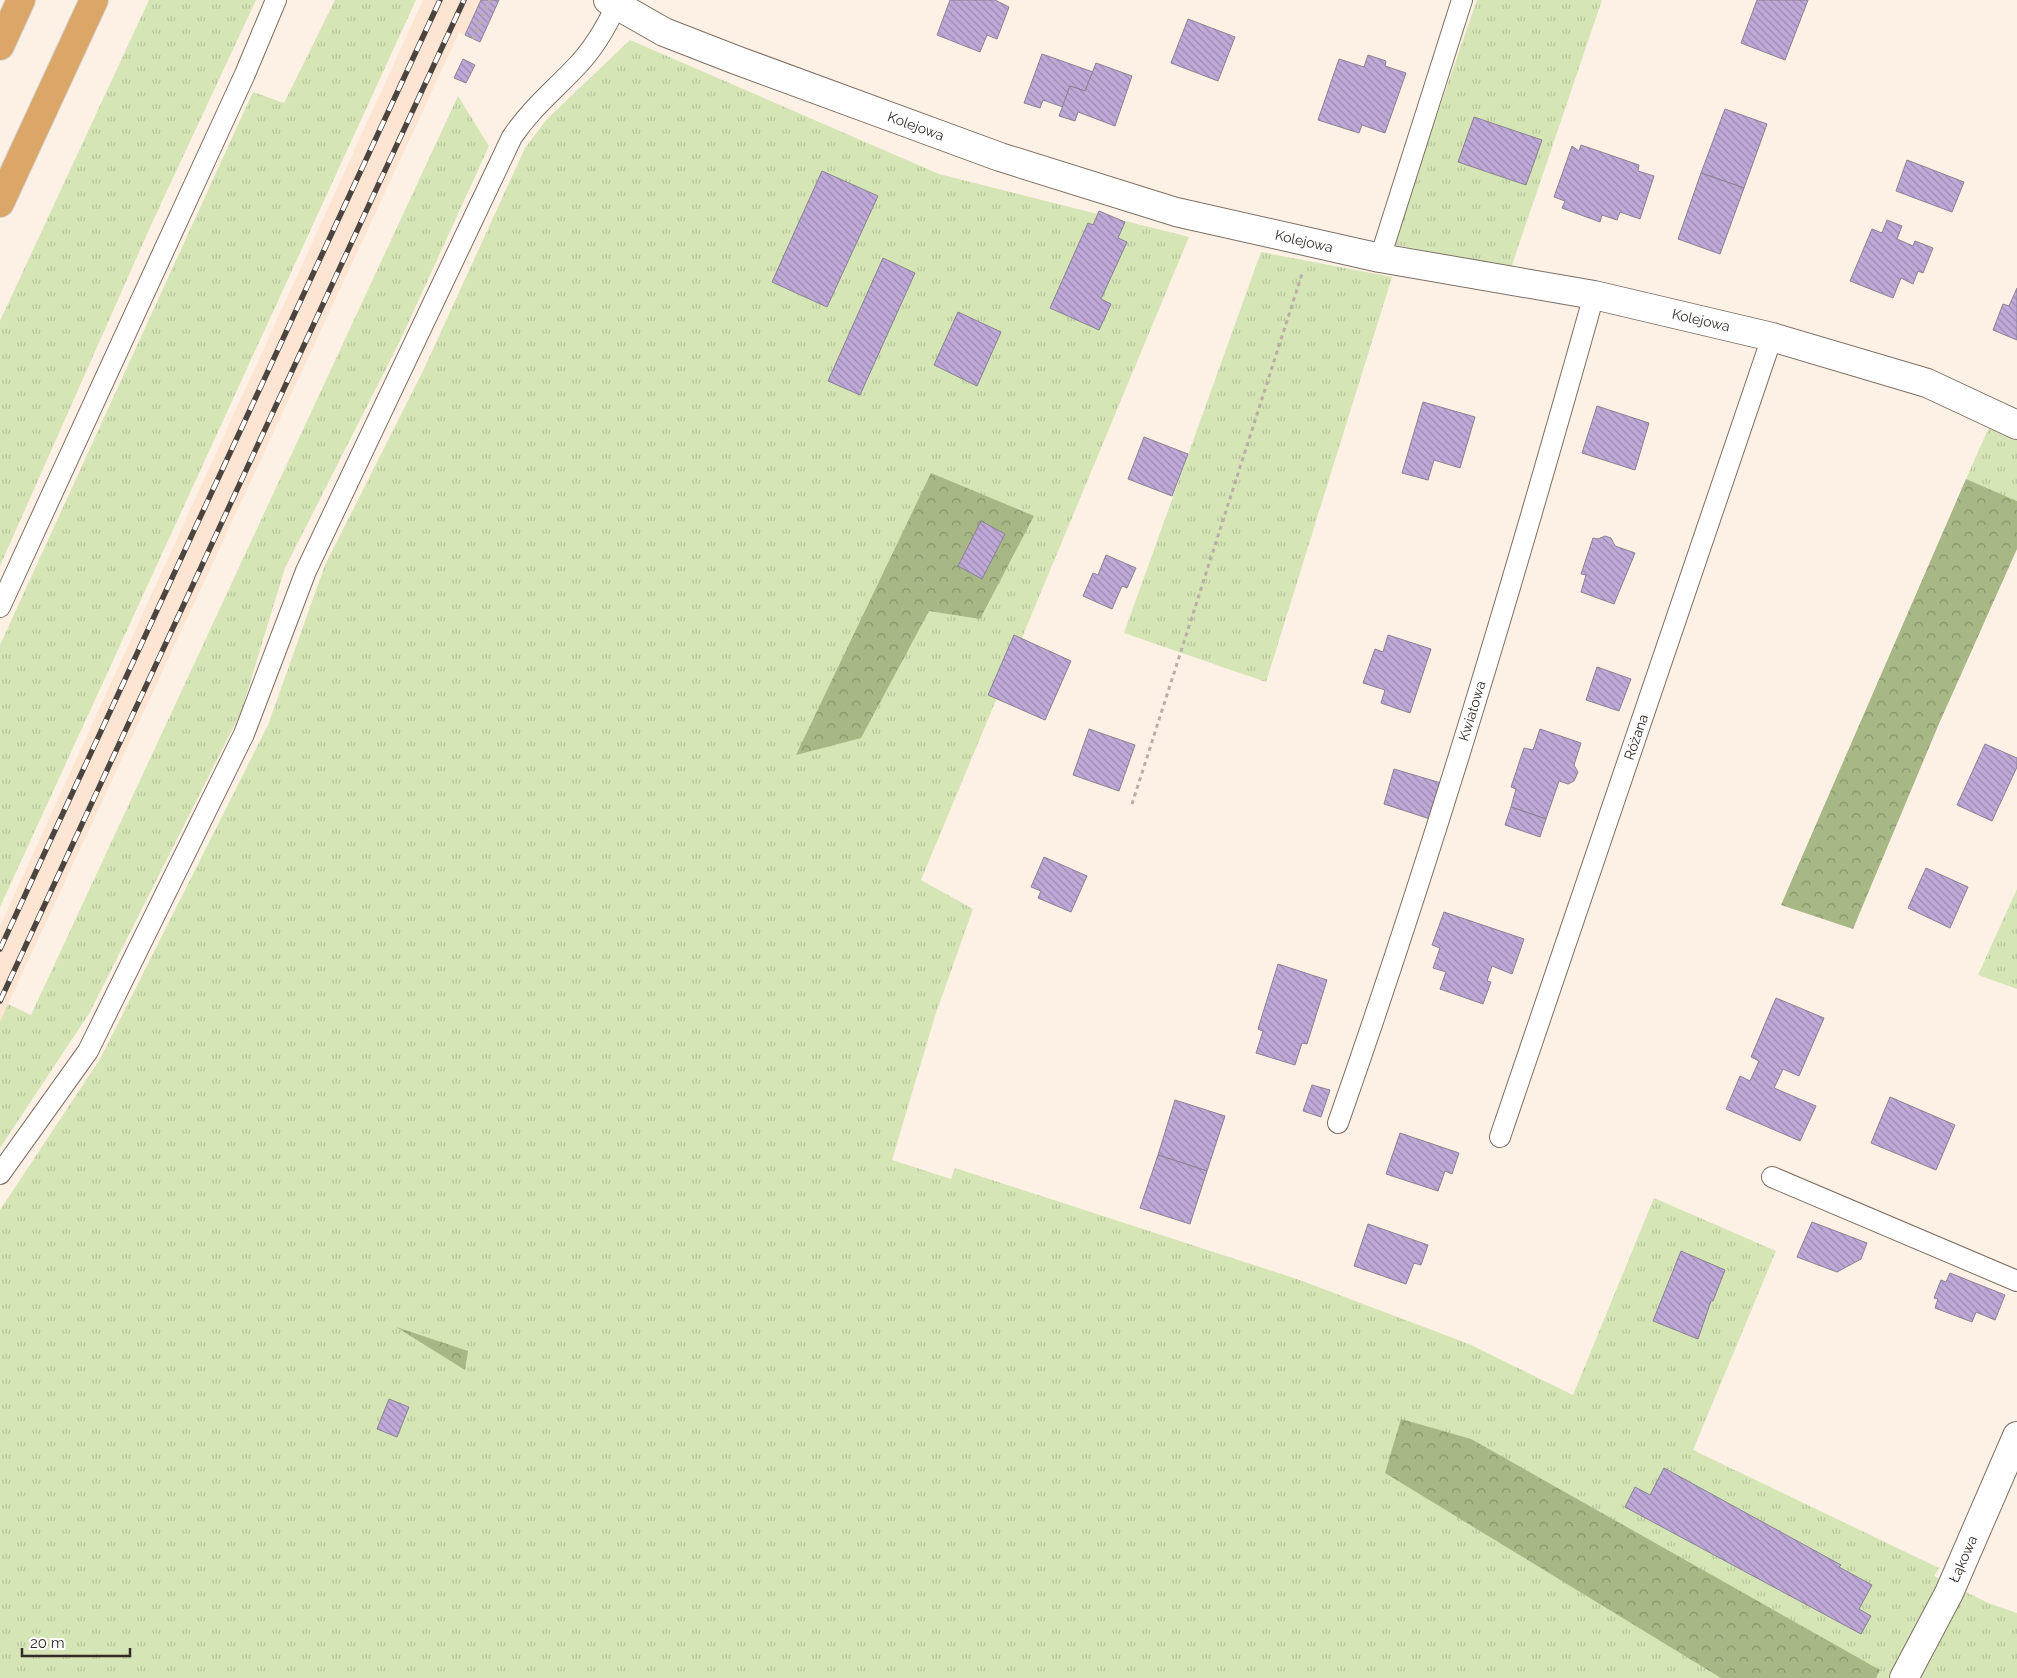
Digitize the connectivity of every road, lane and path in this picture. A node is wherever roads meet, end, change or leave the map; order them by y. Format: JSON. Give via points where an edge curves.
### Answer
{"nodes":[{"id":1,"x":22,"y":0,"type":"edge"},
{"id":2,"x":94,"y":0,"type":"edge"},
{"id":3,"x":276,"y":0,"type":"edge"},
{"id":4,"x":490,"y":0,"type":"edge"},
{"id":5,"x":1462,"y":0,"type":"edge"},
{"id":6,"x":614,"y":2,"type":"edge"},
{"id":7,"x":472,"y":38,"type":"dead end"},
{"id":8,"x":0,"y":46,"type":"edge"},
{"id":9,"x":0,"y":203,"type":"edge"},
{"id":10,"x":1312,"y":243,"type":"junction"},
{"id":11,"x":1380,"y":258,"type":"junction"},
{"id":12,"x":1594,"y":295,"type":"junction"},
{"id":13,"x":1772,"y":337,"type":"junction"},
{"id":14,"x":2017,"y":425,"type":"edge"},
{"id":15,"x":0,"y":607,"type":"edge"},
{"id":16,"x":1132,"y":804,"type":"dead end"},
{"id":17,"x":1338,"y":1123,"type":"dead end"},
{"id":18,"x":1500,"y":1137,"type":"dead end"},
{"id":19,"x":0,"y":1174,"type":"edge"},
{"id":20,"x":1772,"y":1177,"type":"dead end"},
{"id":21,"x":2017,"y":1281,"type":"edge"},
{"id":22,"x":2014,"y":1451,"type":"edge"},
{"id":23,"x":1904,"y":1678,"type":"edge"}],
"edges":[{"from":1,"to":8,"type":"highway"},
{"from":2,"to":9,"type":"highway"},
{"from":3,"to":15,"type":"lane"},
{"from":4,"to":7,"type":"path"},
{"from":5,"to":11,"type":"lane"},
{"from":6,"to":10,"type":"street","name":"Kolejowa","via":[[664,32],[1000,156],[1176,212]]},
{"from":6,"to":19,"type":"lane","via":[[593,46],[576,68],[536,105],[512,137],[306,571],[244,734],[88,1051]]},
{"from":10,"to":11,"type":"street","name":"Kolejowa"},
{"from":10,"to":16,"type":"path"},
{"from":11,"to":12,"type":"street","name":"Kolejowa"},
{"from":12,"to":13,"type":"street","name":"Kolejowa"},
{"from":12,"to":17,"type":"lane","name":"Kwiatowa","via":[[1545,470],[1424,870]]},
{"from":13,"to":14,"type":"street","name":"Kolejowa","via":[[1927,383]]},
{"from":13,"to":18,"type":"lane","name":"Różana"},
{"from":20,"to":21,"type":"lane"},
{"from":22,"to":23,"type":"street","name":"Łąkowa","via":[[1948,1593]]}]}
